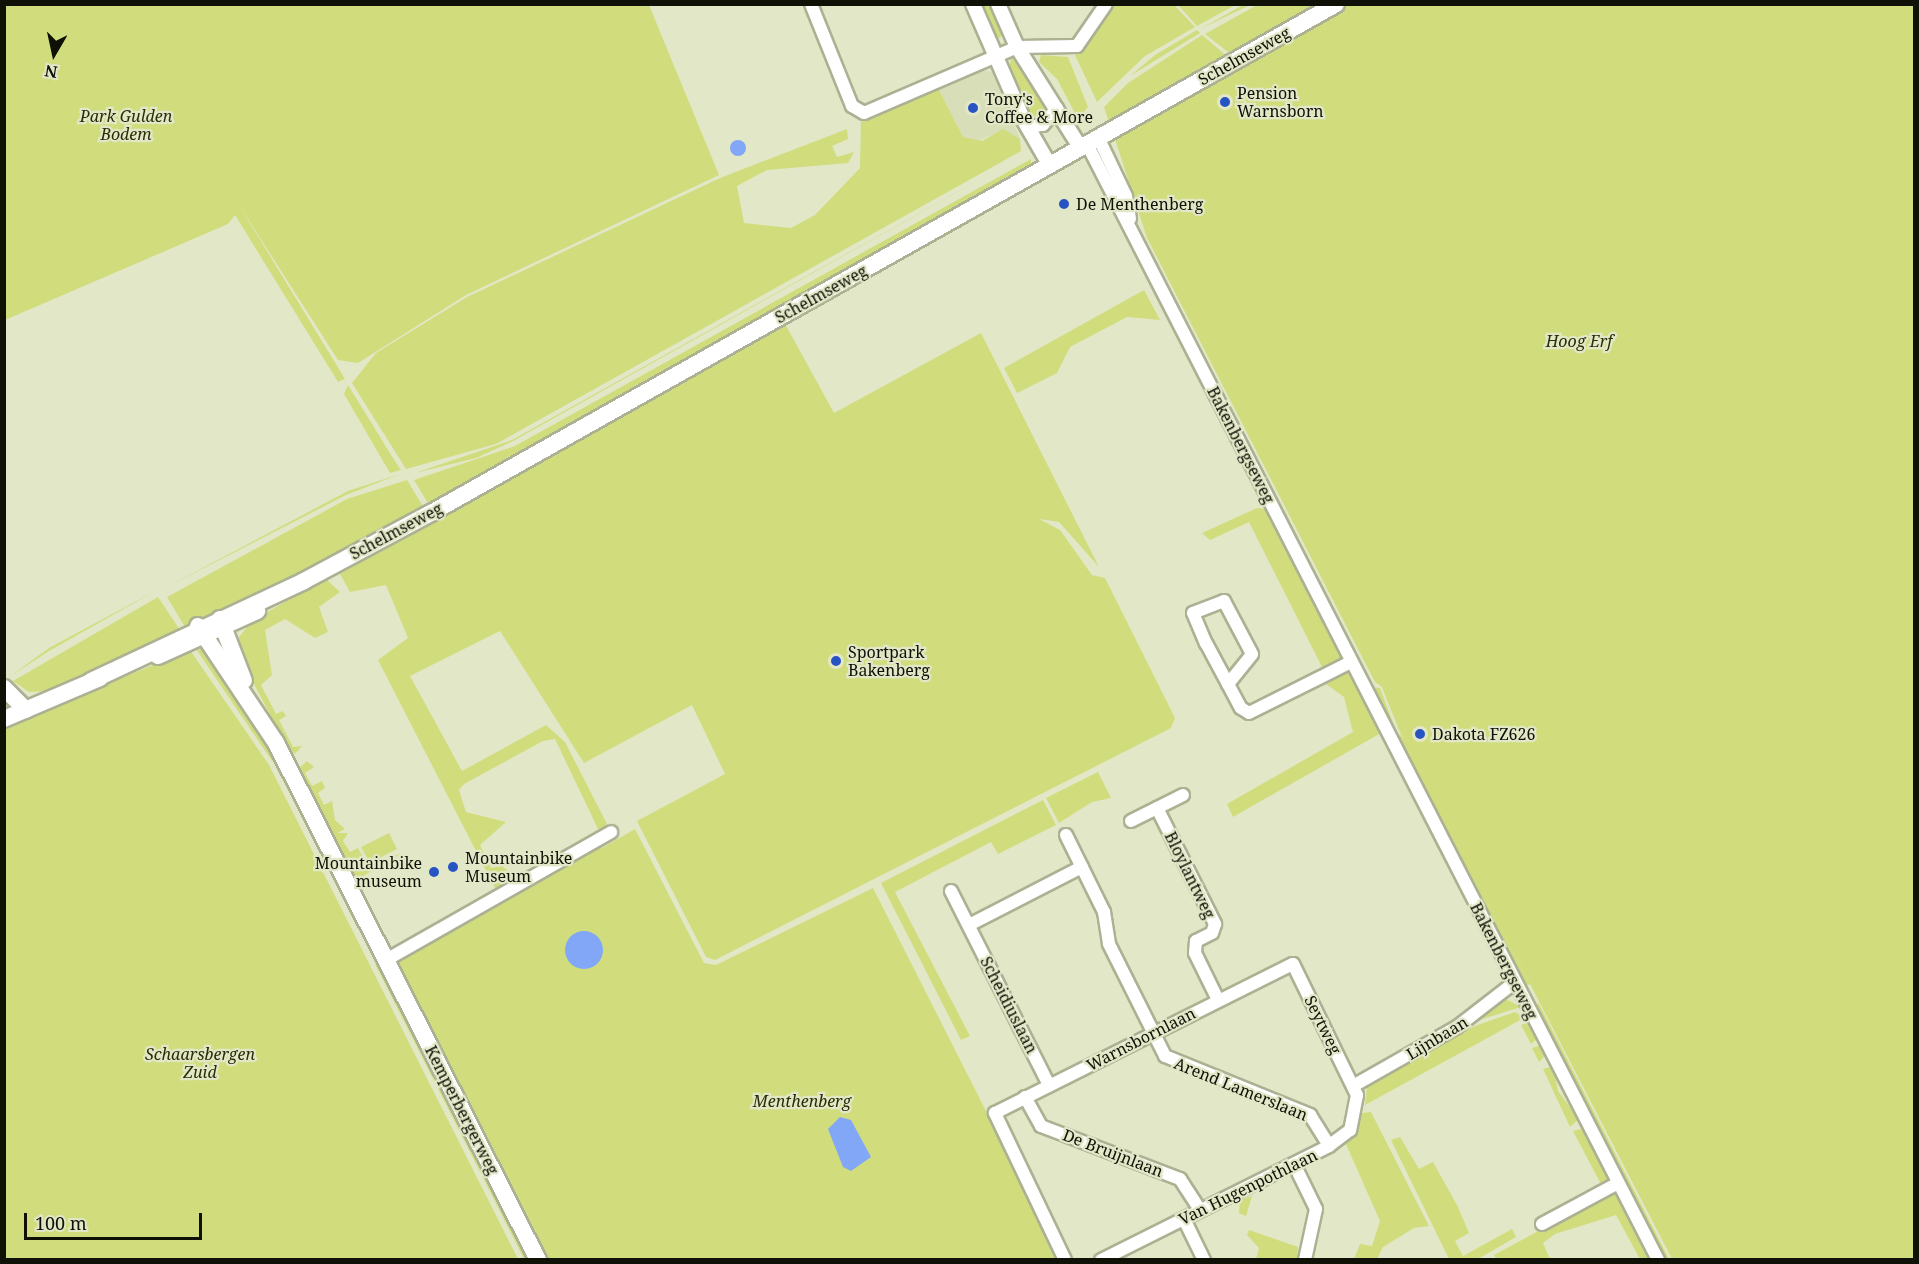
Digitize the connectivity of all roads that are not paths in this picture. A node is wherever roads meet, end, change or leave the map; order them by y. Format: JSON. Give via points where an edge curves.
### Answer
{"nodes":[{"id":1,"x":811,"y":4,"type":"edge"},
{"id":2,"x":973,"y":4,"type":"edge"},
{"id":3,"x":998,"y":4,"type":"edge"},
{"id":4,"x":1106,"y":4,"type":"edge"},
{"id":5,"x":1336,"y":4,"type":"edge"},
{"id":6,"x":1017,"y":47,"type":"junction"},
{"id":7,"x":994,"y":57,"type":"junction"},
{"id":8,"x":1057,"y":108,"type":"junction"},
{"id":9,"x":1028,"y":127,"type":"junction"},
{"id":10,"x":1088,"y":143,"type":"junction"},
{"id":11,"x":1049,"y":164,"type":"junction"},
{"id":12,"x":222,"y":623,"type":"junction"},
{"id":13,"x":201,"y":632,"type":"junction"},
{"id":14,"x":1351,"y":662,"type":"junction"},
{"id":15,"x":1228,"y":684,"type":"junction"},
{"id":16,"x":4,"y":688,"type":"edge"},
{"id":17,"x":254,"y":704,"type":"junction"},
{"id":18,"x":26,"y":710,"type":"junction"},
{"id":19,"x":4,"y":719,"type":"edge"},
{"id":20,"x":1184,"y":795,"type":"dead end"},
{"id":21,"x":1157,"y":808,"type":"junction"},
{"id":22,"x":1131,"y":821,"type":"dead end"},
{"id":23,"x":611,"y":832,"type":"dead end"},
{"id":24,"x":1066,"y":835,"type":"dead end"},
{"id":25,"x":1083,"y":867,"type":"junction"},
{"id":26,"x":951,"y":891,"type":"dead end"},
{"id":27,"x":969,"y":925,"type":"junction"},
{"id":28,"x":386,"y":960,"type":"junction"},
{"id":29,"x":1293,"y":963,"type":"joint"},
{"id":30,"x":1515,"y":982,"type":"junction"},
{"id":31,"x":1218,"y":1000,"type":"junction"},
{"id":32,"x":1152,"y":1033,"type":"junction"},
{"id":33,"x":1049,"y":1085,"type":"junction"},
{"id":34,"x":1353,"y":1086,"type":"junction"},
{"id":35,"x":1025,"y":1097,"type":"junction"},
{"id":36,"x":1329,"y":1146,"type":"junction"},
{"id":37,"x":1294,"y":1164,"type":"junction"},
{"id":38,"x":1618,"y":1183,"type":"junction"},
{"id":39,"x":1200,"y":1210,"type":"junction"},
{"id":40,"x":1184,"y":1219,"type":"junction"},
{"id":41,"x":1542,"y":1224,"type":"dead end"},
{"id":42,"x":538,"y":1260,"type":"edge"},
{"id":43,"x":1065,"y":1260,"type":"edge"},
{"id":44,"x":1101,"y":1260,"type":"edge"},
{"id":45,"x":1204,"y":1260,"type":"edge"},
{"id":46,"x":1305,"y":1260,"type":"edge"},
{"id":47,"x":1658,"y":1260,"type":"edge"}],
"edges":[{"from":1,"to":7,"type":"street","via":[[852,106],[861,113]]},
{"from":2,"to":7,"type":"street"},
{"from":3,"to":6,"type":"street","name":"Bakenbergseweg"},
{"from":4,"to":6,"type":"street","via":[[1077,46]]},
{"from":5,"to":10,"type":"main road","name":"Schelmseweg"},
{"from":6,"to":7,"type":"street"},
{"from":6,"to":8,"type":"street","name":"Bakenbergseweg"},
{"from":7,"to":9,"type":"street"},
{"from":8,"to":9,"type":"street","via":[[1043,125]]},
{"from":8,"to":10,"type":"street","name":"Bakenbergseweg"},
{"from":9,"to":11,"type":"street"},
{"from":10,"to":11,"type":"main road","name":"Schelmseweg"},
{"from":10,"to":14,"type":"street","name":"Bakenbergseweg","via":[[1126,196],[1132,229]]},
{"from":11,"to":12,"type":"main road","name":"Schelmseweg","via":[[304,581]]},
{"from":12,"to":13,"type":"main road","name":"Schelmseweg"},
{"from":12,"to":17,"type":"main road","name":"Kemperbergerweg"},
{"from":13,"to":17,"type":"main road","name":"Kemperbergerweg"},
{"from":13,"to":18,"type":"main road","name":"Schelmseweg"},
{"from":14,"to":15,"type":"street","via":[[1260,712],[1241,708]]},
{"from":14,"to":30,"type":"street","name":"Bakenbergseweg"},
{"from":15,"to":15,"type":"street","via":[[1193,614],[1224,601],[1252,654]]},
{"from":16,"to":18,"type":"main road"},
{"from":17,"to":28,"type":"main road","name":"Kemperbergerweg"},
{"from":18,"to":19,"type":"main road","name":"Schelmseweg"},
{"from":20,"to":21,"type":"street"},
{"from":21,"to":22,"type":"street"},
{"from":21,"to":31,"type":"street","name":"Bloylantweg","via":[[1215,924],[1212,933],[1196,941],[1195,953]]},
{"from":23,"to":28,"type":"street"},
{"from":24,"to":25,"type":"street"},
{"from":25,"to":27,"type":"street"},
{"from":25,"to":32,"type":"street","via":[[1104,912],[1109,944]]},
{"from":26,"to":27,"type":"street","name":"Scheidiuslaan"},
{"from":27,"to":33,"type":"street","name":"Scheidiuslaan"},
{"from":28,"to":42,"type":"main road","name":"Kemperbergerweg"},
{"from":29,"to":31,"type":"street","name":"Warnsbornlaan"},
{"from":29,"to":34,"type":"street","name":"Seytweg"},
{"from":30,"to":34,"type":"street","name":"Lijnbaan","via":[[1457,1027]]},
{"from":30,"to":38,"type":"street","name":"Bakenbergseweg"},
{"from":31,"to":32,"type":"street","name":"Warnsbornlaan"},
{"from":32,"to":33,"type":"street","name":"Warnsbornlaan"},
{"from":32,"to":36,"type":"street","name":"Arend Lamerslaan","via":[[1170,1061],[1310,1115]]},
{"from":33,"to":35,"type":"street","name":"Warnsbornlaan"},
{"from":34,"to":36,"type":"street","name":"Van Hugenpothlaan","via":[[1358,1100],[1353,1124]]},
{"from":35,"to":39,"type":"street","name":"De Bruijnlaan","via":[[1041,1126],[1180,1179]]},
{"from":35,"to":43,"type":"street","name":"Warnsbornlaan","via":[[994,1117]]},
{"from":36,"to":37,"type":"street","name":"Van Hugenpothlaan"},
{"from":37,"to":39,"type":"street","name":"Van Hugenpothlaan"},
{"from":37,"to":46,"type":"street","via":[[1316,1209]]},
{"from":38,"to":41,"type":"street"},
{"from":38,"to":47,"type":"street","name":"Bakenbergseweg"},
{"from":39,"to":40,"type":"street","name":"Van Hugenpothlaan"},
{"from":40,"to":44,"type":"street","name":"Van Hugenpothlaan"},
{"from":40,"to":45,"type":"street"}]}
